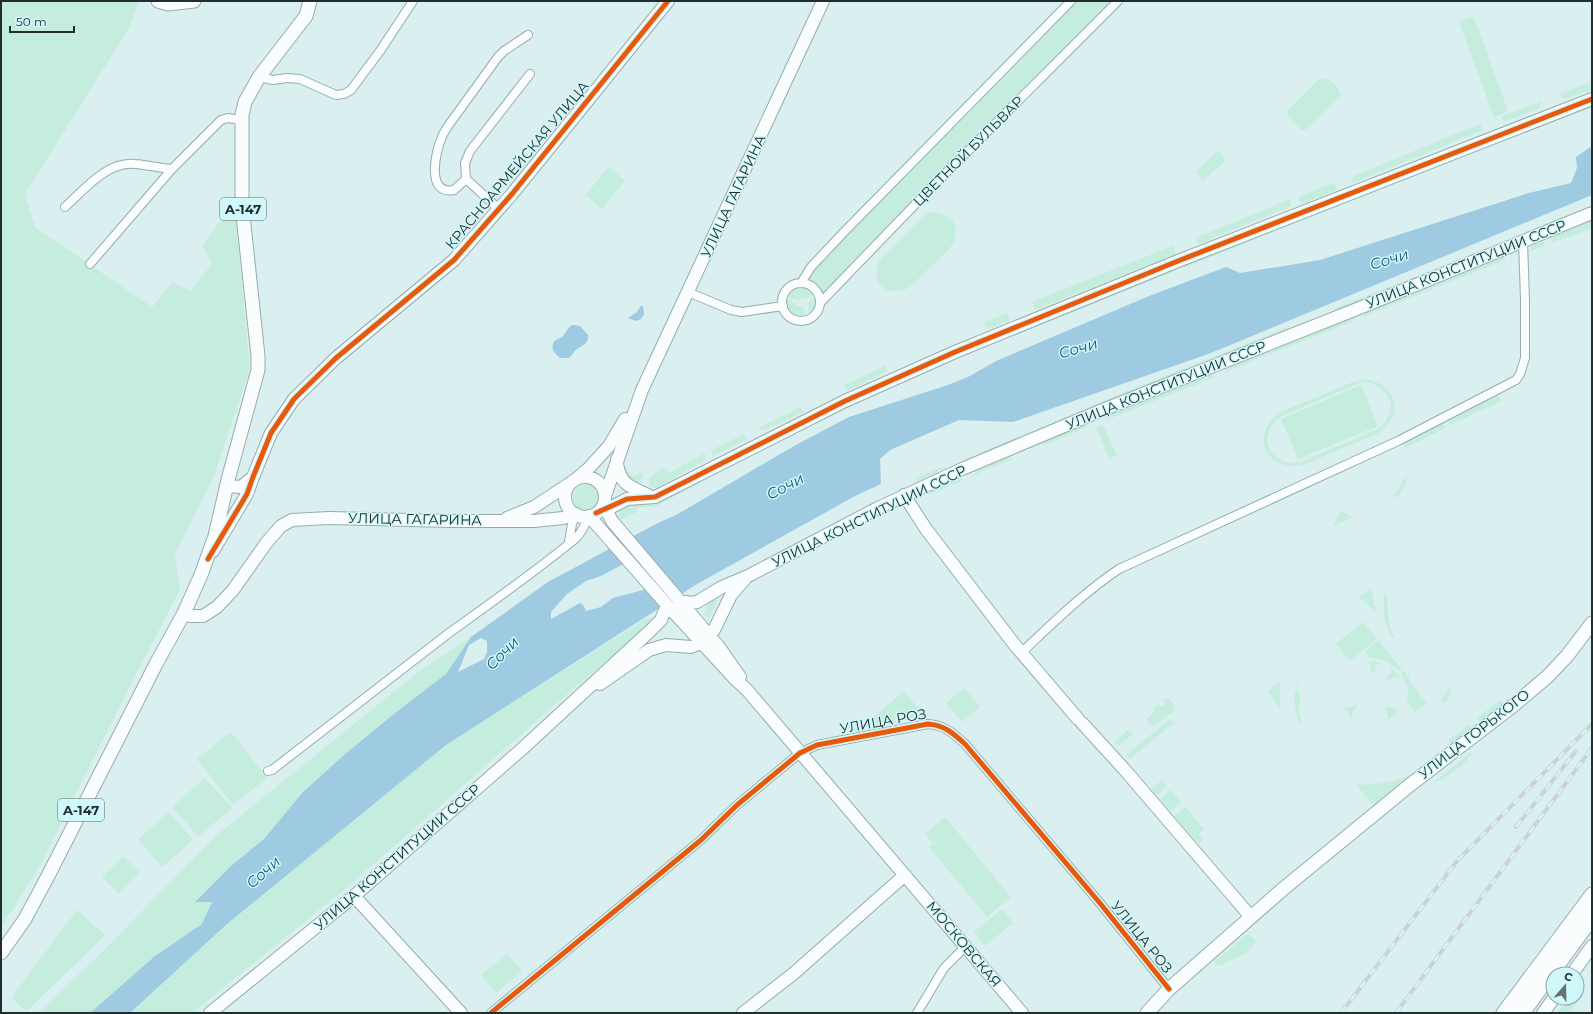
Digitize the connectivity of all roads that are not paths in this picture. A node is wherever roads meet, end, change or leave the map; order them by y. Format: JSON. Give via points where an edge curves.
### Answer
{"nodes":[{"id":1,"x":158,"y":1,"type":"edge"},
{"id":2,"x":194,"y":1,"type":"edge"},
{"id":3,"x":310,"y":1,"type":"edge"},
{"id":4,"x":413,"y":1,"type":"edge"},
{"id":5,"x":668,"y":1,"type":"edge"},
{"id":6,"x":823,"y":1,"type":"edge"},
{"id":7,"x":1071,"y":1,"type":"edge"},
{"id":8,"x":1118,"y":1,"type":"edge"},
{"id":9,"x":528,"y":35,"type":"dead end"},
{"id":10,"x":530,"y":74,"type":"dead end"},
{"id":11,"x":259,"y":77,"type":"junction"},
{"id":12,"x":1592,"y":99,"type":"edge"},
{"id":13,"x":241,"y":120,"type":"junction"},
{"id":14,"x":172,"y":169,"type":"junction"},
{"id":15,"x":466,"y":179,"type":"junction"},
{"id":16,"x":66,"y":207,"type":"dead end"},
{"id":17,"x":499,"y":209,"type":"junction"},
{"id":18,"x":1592,"y":213,"type":"edge"},
{"id":19,"x":1523,"y":241,"type":"junction"},
{"id":20,"x":90,"y":264,"type":"dead end"},
{"id":21,"x":801,"y":283,"type":"junction"},
{"id":22,"x":688,"y":292,"type":"junction"},
{"id":23,"x":820,"y":303,"type":"junction"},
{"id":24,"x":783,"y":306,"type":"junction"},
{"id":25,"x":642,"y":390,"type":"junction"},
{"id":26,"x":617,"y":459,"type":"junction"},
{"id":27,"x":253,"y":477,"type":"junction"},
{"id":28,"x":574,"y":480,"type":"junction"},
{"id":29,"x":228,"y":481,"type":"junction"},
{"id":30,"x":904,"y":495,"type":"junction"},
{"id":31,"x":653,"y":497,"type":"junction"},
{"id":32,"x":601,"y":501,"type":"junction"},
{"id":33,"x":621,"y":502,"type":"junction"},
{"id":34,"x":576,"y":514,"type":"junction"},
{"id":35,"x":502,"y":520,"type":"junction"},
{"id":36,"x":618,"y":527,"type":"junction"},
{"id":37,"x":569,"y":542,"type":"junction"},
{"id":38,"x":208,"y":559,"type":"junction"},
{"id":39,"x":748,"y":576,"type":"junction"},
{"id":40,"x":674,"y":602,"type":"junction"},
{"id":41,"x":184,"y":613,"type":"junction"},
{"id":42,"x":1592,"y":623,"type":"edge"},
{"id":43,"x":705,"y":639,"type":"junction"},
{"id":44,"x":1021,"y":653,"type":"junction"},
{"id":45,"x":580,"y":696,"type":"junction"},
{"id":46,"x":800,"y":753,"type":"junction"},
{"id":47,"x":268,"y":771,"type":"dead end"},
{"id":48,"x":905,"y":875,"type":"junction"},
{"id":49,"x":1592,"y":894,"type":"edge"},
{"id":50,"x":354,"y":896,"type":"junction"},
{"id":51,"x":1592,"y":907,"type":"edge"},
{"id":52,"x":1251,"y":917,"type":"junction"},
{"id":53,"x":1592,"y":919,"type":"edge"},
{"id":54,"x":966,"y":946,"type":"junction"},
{"id":55,"x":1590,"y":952,"type":"edge"},
{"id":56,"x":1,"y":953,"type":"edge"},
{"id":57,"x":1579,"y":966,"type":"edge"},
{"id":58,"x":1169,"y":989,"type":"junction"},
{"id":59,"x":210,"y":1013,"type":"edge"},
{"id":60,"x":461,"y":1013,"type":"edge"},
{"id":61,"x":491,"y":1013,"type":"edge"},
{"id":62,"x":743,"y":1013,"type":"edge"},
{"id":63,"x":917,"y":1013,"type":"edge"},
{"id":64,"x":1022,"y":1013,"type":"edge"},
{"id":65,"x":1147,"y":1013,"type":"edge"},
{"id":66,"x":1503,"y":1013,"type":"edge"},
{"id":67,"x":1513,"y":1013,"type":"edge"},
{"id":68,"x":1523,"y":1013,"type":"edge"}],
"edges":[{"from":1,"to":2,"type":"main road","via":[[168,4]]},
{"from":3,"to":11,"type":"main road","number":"А-147","via":[[306,16]]},
{"from":4,"to":11,"type":"street","via":[[380,51],[351,90],[344,94],[336,95],[300,79],[273,80]]},
{"from":5,"to":17,"type":"main road","name":"КРАСНОАРМЕЙСКАЯ УЛИЦА"},
{"from":6,"to":22,"type":"main road","name":"УЛИЦА ГАГАРИНА"},
{"from":7,"to":21,"type":"street","via":[[844,232],[811,267]]},
{"from":8,"to":23,"type":"street","name":"ЦВЕТНОЙ БУЛЬВАР"},
{"from":9,"to":15,"type":"street","via":[[498,57],[442,138],[436,156],[435,178],[438,186],[444,190],[454,190]]},
{"from":10,"to":15,"type":"street","via":[[470,151],[465,162]]},
{"from":11,"to":13,"type":"main road","number":"А-147","via":[[245,102]]},
{"from":12,"to":31,"type":"main road","via":[[954,352],[845,401]]},
{"from":13,"to":14,"type":"street","via":[[221,120]]},
{"from":13,"to":29,"type":"main road","number":"А-147","via":[[242,206],[258,370]]},
{"from":14,"to":16,"type":"street","via":[[134,163],[120,166],[104,173]]},
{"from":14,"to":20,"type":"street"},
{"from":15,"to":17,"type":"street","name":"КРАСНОАРМЕЙСКАЯ УЛИЦА"},
{"from":17,"to":27,"type":"main road","name":"КРАСНОАРМЕЙСКАЯ УЛИЦА","via":[[454,260],[336,358],[302,391],[281,417]]},
{"from":18,"to":19,"type":"main road","name":"УЛИЦА КОНСТИТУЦИИ СССР"},
{"from":19,"to":30,"type":"main road","name":"УЛИЦА КОНСТИТУЦИИ СССР","via":[[1100,411]]},
{"from":19,"to":44,"type":"street","via":[[1525,358],[1516,380],[1398,441],[1119,569],[1069,608]]},
{"from":21,"to":23,"type":"street","via":[[811,285],[815,289],[819,294]]},
{"from":21,"to":24,"type":"street","via":[[787,289],[783,297]]},
{"from":22,"to":24,"type":"street","via":[[742,312]]},
{"from":22,"to":25,"type":"main road","name":"УЛИЦА ГАГАРИНА"},
{"from":23,"to":24,"type":"street","via":[[812,318],[801,321],[789,316]]},
{"from":25,"to":26,"type":"main road"},
{"from":25,"to":28,"type":"main road","via":[[609,446]]},
{"from":26,"to":31,"type":"main road","via":[[618,471],[627,484]]},
{"from":26,"to":32,"type":"main road"},
{"from":27,"to":29,"type":"main road","via":[[241,487]]},
{"from":27,"to":38,"type":"main road","number":"А-147","via":[[248,494]]},
{"from":28,"to":32,"type":"main road","via":[[593,478]]},
{"from":28,"to":34,"type":"main road","via":[[567,489],[566,500]]},
{"from":28,"to":35,"type":"main road","via":[[534,507]]},
{"from":29,"to":38,"type":"main road","number":"А-147"},
{"from":30,"to":39,"type":"main road","name":"УЛИЦА КОНСТИТУЦИИ СССР"},
{"from":30,"to":44,"type":"main road","via":[[926,529]]},
{"from":31,"to":32,"type":"main road"},
{"from":31,"to":33,"type":"main road"},
{"from":32,"to":33,"type":"main road"},
{"from":32,"to":34,"type":"main road","via":[[582,516]]},
{"from":32,"to":36,"type":"main road"},
{"from":32,"to":37,"type":"street","via":[[583,530]]},
{"from":32,"to":40,"type":"main road","via":[[606,533]]},
{"from":33,"to":36,"type":"main road","via":[[617,514]]},
{"from":34,"to":35,"type":"main road","name":"УЛИЦА ГАГАРИНА","via":[[534,521]]},
{"from":34,"to":37,"type":"street"},
{"from":35,"to":41,"type":"main road","name":"УЛИЦА ГАГАРИНА","via":[[292,520],[286,522],[267,542],[233,590],[217,607],[203,616],[190,616]]},
{"from":36,"to":40,"type":"main road"},
{"from":37,"to":47,"type":"street","via":[[552,559],[448,634]]},
{"from":38,"to":41,"type":"main road","number":"А-147"},
{"from":39,"to":40,"type":"main road","name":"УЛИЦА КОНСТИТУЦИИ СССР","via":[[722,587],[697,602]]},
{"from":39,"to":43,"type":"main road","via":[[731,595],[717,625]]},
{"from":40,"to":43,"type":"main road","name":"МОСКОВСКАЯ"},
{"from":40,"to":45,"type":"main road","via":[[657,625]]},
{"from":41,"to":56,"type":"main road","number":"А-147","via":[[25,919]]},
{"from":42,"to":52,"type":"main road","name":"УЛИЦА ГОРЬКОГО","via":[[1547,677],[1347,836]]},
{"from":43,"to":45,"type":"main road","via":[[691,647],[666,645],[649,650]]},
{"from":43,"to":46,"type":"main road","name":"МОСКОВСКАЯ","via":[[734,678]]},
{"from":44,"to":52,"type":"main road"},
{"from":45,"to":50,"type":"main road","name":"УЛИЦА КОНСТИТУЦИИ СССР"},
{"from":46,"to":48,"type":"main road","name":"МОСКОВСКАЯ"},
{"from":46,"to":58,"type":"street","name":"УЛИЦА РОЗ","via":[[817,745],[928,724],[946,728],[964,744]]},
{"from":46,"to":61,"type":"street","name":"УЛИЦА РОЗ","via":[[737,805],[701,840]]},
{"from":48,"to":54,"type":"main road","name":"МОСКОВСКАЯ"},
{"from":48,"to":62,"type":"main road","via":[[783,982]]},
{"from":49,"to":66,"type":"main road"},
{"from":50,"to":59,"type":"main road","name":"УЛИЦА КОНСТИТУЦИИ СССР"},
{"from":50,"to":60,"type":"main road"},
{"from":51,"to":67,"type":"main road"},
{"from":52,"to":58,"type":"main road"},
{"from":53,"to":68,"type":"main road"},
{"from":54,"to":63,"type":"street","via":[[944,968]]},
{"from":54,"to":64,"type":"main road","name":"МОСКОВСКАЯ"},
{"from":55,"to":57,"type":"main road"},
{"from":58,"to":65,"type":"main road"}]}
